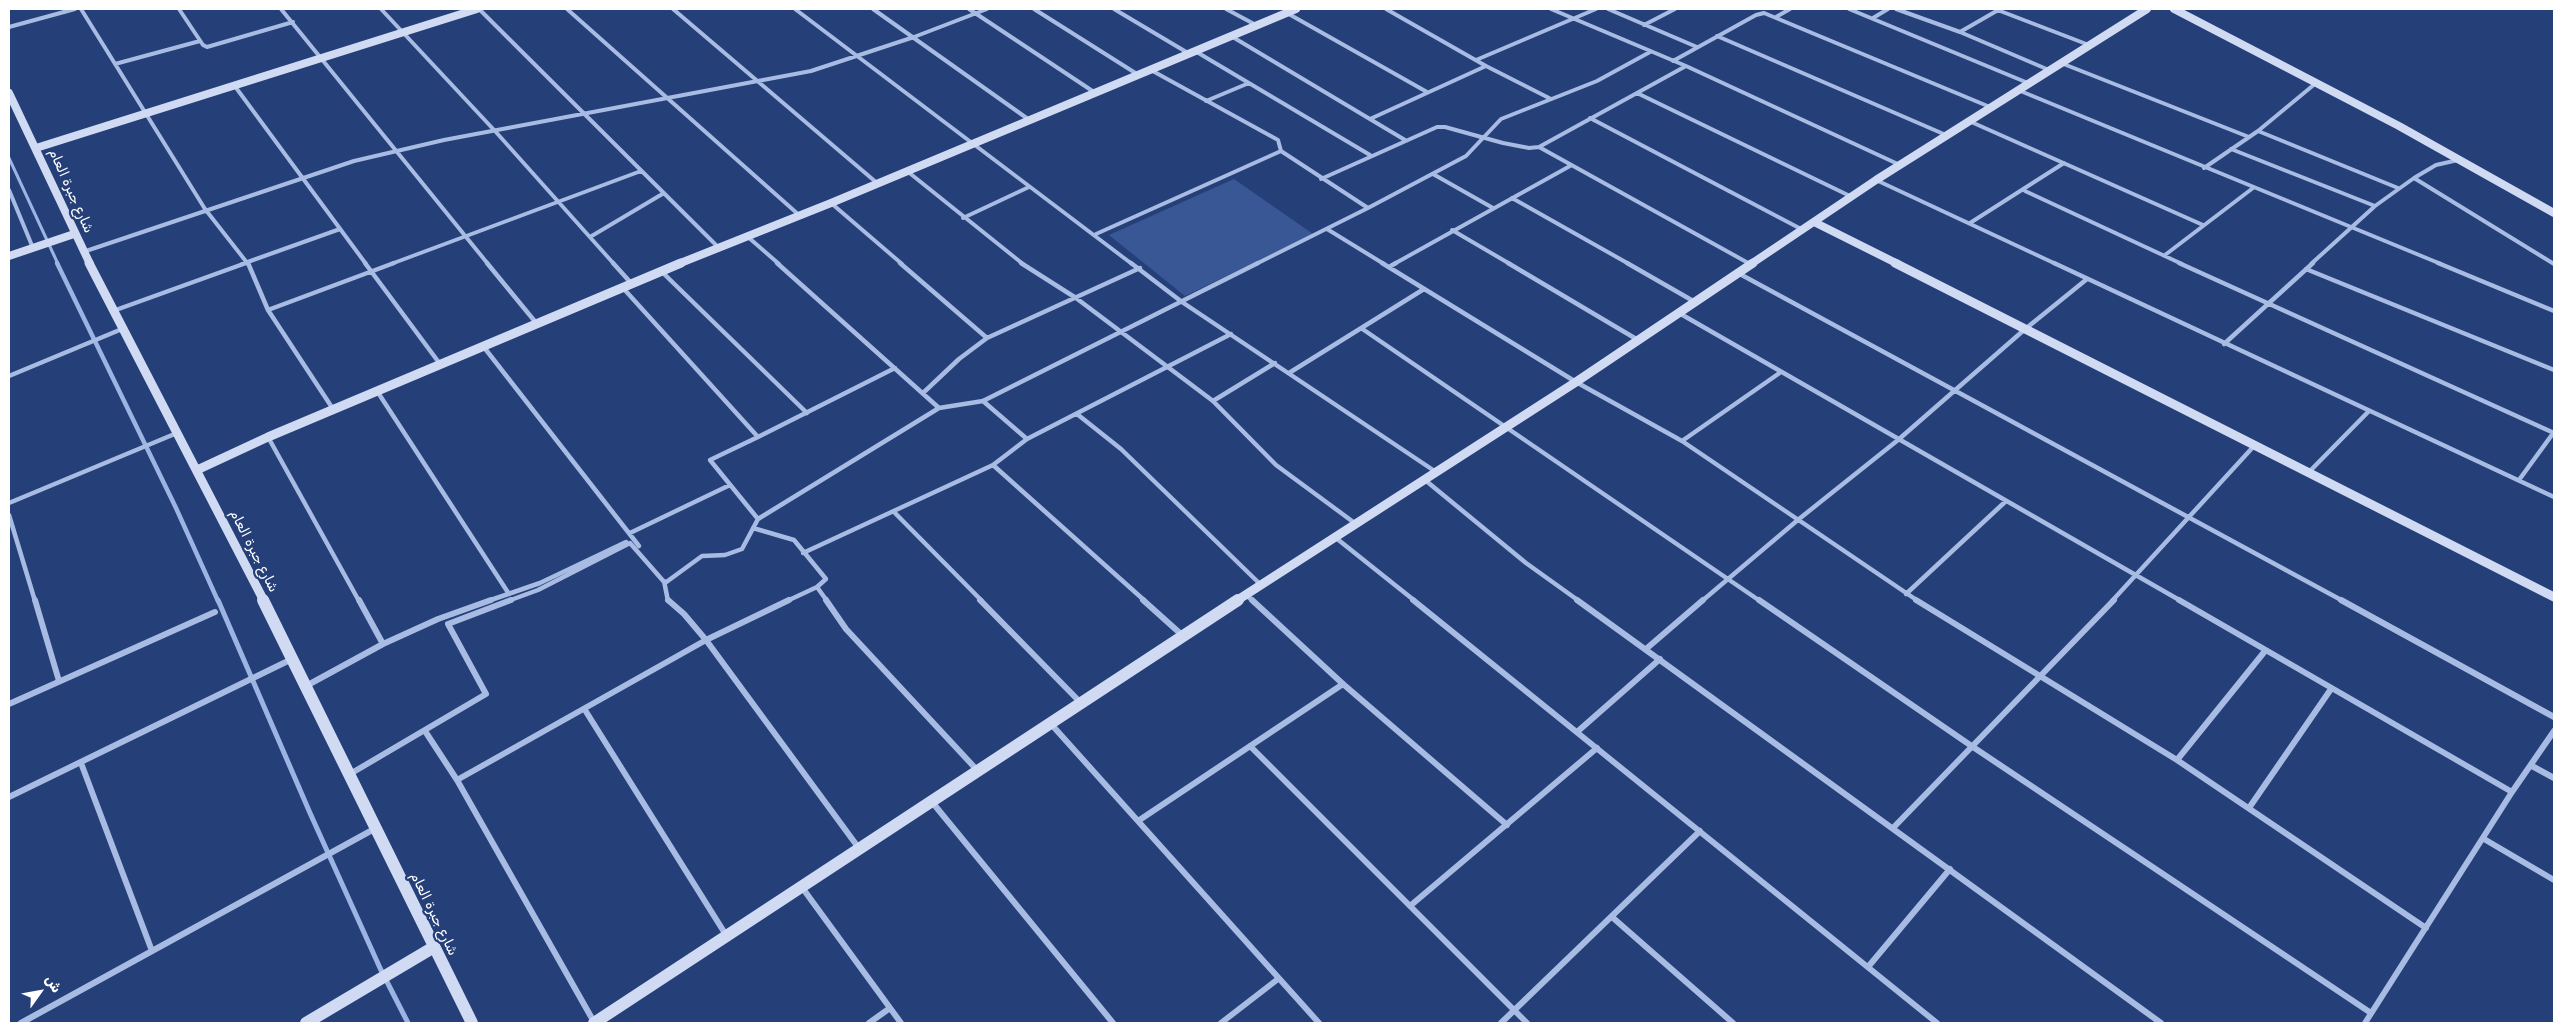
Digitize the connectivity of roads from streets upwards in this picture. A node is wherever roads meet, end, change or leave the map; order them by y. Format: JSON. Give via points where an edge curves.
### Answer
{"nodes":[{"id":1,"x":75,"y":9,"type":"edge"},
{"id":2,"x":81,"y":9,"type":"edge"},
{"id":3,"x":179,"y":9,"type":"edge"},
{"id":4,"x":281,"y":9,"type":"edge"},
{"id":5,"x":380,"y":9,"type":"edge"},
{"id":6,"x":478,"y":9,"type":"edge"},
{"id":7,"x":568,"y":9,"type":"edge"},
{"id":8,"x":673,"y":9,"type":"edge"},
{"id":9,"x":794,"y":9,"type":"edge"},
{"id":10,"x":873,"y":9,"type":"edge"},
{"id":11,"x":969,"y":9,"type":"edge"},
{"id":12,"x":987,"y":9,"type":"edge"},
{"id":13,"x":1034,"y":9,"type":"edge"},
{"id":14,"x":1114,"y":9,"type":"edge"},
{"id":15,"x":1226,"y":9,"type":"edge"},
{"id":16,"x":1296,"y":9,"type":"edge"},
{"id":17,"x":1386,"y":9,"type":"edge"},
{"id":18,"x":1551,"y":9,"type":"edge"},
{"id":19,"x":1596,"y":9,"type":"edge"},
{"id":20,"x":1608,"y":9,"type":"edge"},
{"id":21,"x":1675,"y":9,"type":"edge"},
{"id":22,"x":1790,"y":9,"type":"edge"},
{"id":23,"x":1849,"y":9,"type":"edge"},
{"id":24,"x":1888,"y":9,"type":"edge"},
{"id":25,"x":1896,"y":9,"type":"edge"},
{"id":26,"x":1998,"y":9,"type":"edge"},
{"id":27,"x":2147,"y":9,"type":"edge"},
{"id":28,"x":2174,"y":9,"type":"edge"},
{"id":29,"x":1287,"y":12,"type":"junction"},
{"id":30,"x":976,"y":13,"type":"junction"},
{"id":31,"x":1776,"y":17,"type":"junction"},
{"id":32,"x":1571,"y":18,"type":"junction"},
{"id":33,"x":1872,"y":18,"type":"junction"},
{"id":34,"x":293,"y":22,"type":"junction"},
{"id":35,"x":1256,"y":25,"type":"junction"},
{"id":36,"x":1644,"y":25,"type":"junction"},
{"id":37,"x":9,"y":27,"type":"edge"},
{"id":38,"x":403,"y":32,"type":"junction"},
{"id":39,"x":1960,"y":32,"type":"junction"},
{"id":40,"x":1230,"y":36,"type":"junction"},
{"id":41,"x":1717,"y":36,"type":"junction"},
{"id":42,"x":914,"y":37,"type":"junction"},
{"id":43,"x":200,"y":41,"type":"junction"},
{"id":44,"x":2089,"y":45,"type":"junction"},
{"id":45,"x":1697,"y":47,"type":"junction"},
{"id":46,"x":1191,"y":52,"type":"junction"},
{"id":47,"x":1650,"y":52,"type":"junction"},
{"id":48,"x":858,"y":56,"type":"junction"},
{"id":49,"x":322,"y":58,"type":"junction"},
{"id":50,"x":1476,"y":60,"type":"junction"},
{"id":51,"x":1673,"y":61,"type":"junction"},
{"id":52,"x":2060,"y":63,"type":"junction"},
{"id":53,"x":115,"y":64,"type":"junction"},
{"id":54,"x":1486,"y":66,"type":"junction"},
{"id":55,"x":1686,"y":66,"type":"junction"},
{"id":56,"x":1149,"y":69,"type":"junction"},
{"id":57,"x":2049,"y":70,"type":"junction"},
{"id":58,"x":1137,"y":74,"type":"junction"},
{"id":59,"x":2028,"y":82,"type":"junction"},
{"id":60,"x":759,"y":83,"type":"junction"},
{"id":61,"x":1249,"y":83,"type":"junction"},
{"id":62,"x":2316,"y":83,"type":"junction"},
{"id":63,"x":234,"y":85,"type":"junction"},
{"id":64,"x":2017,"y":90,"type":"junction"},
{"id":65,"x":1094,"y":92,"type":"junction"},
{"id":66,"x":1427,"y":92,"type":"junction"},
{"id":67,"x":9,"y":93,"type":"edge"},
{"id":68,"x":1636,"y":93,"type":"junction"},
{"id":69,"x":670,"y":99,"type":"junction"},
{"id":70,"x":1550,"y":99,"type":"junction"},
{"id":71,"x":1206,"y":101,"type":"junction"},
{"id":72,"x":1990,"y":107,"type":"junction"},
{"id":73,"x":146,"y":113,"type":"junction"},
{"id":74,"x":583,"y":114,"type":"junction"},
{"id":75,"x":1590,"y":118,"type":"junction"},
{"id":76,"x":1028,"y":119,"type":"junction"},
{"id":77,"x":1370,"y":119,"type":"junction"},
{"id":78,"x":1969,"y":121,"type":"junction"},
{"id":79,"x":495,"y":131,"type":"junction"},
{"id":80,"x":2258,"y":131,"type":"junction"},
{"id":81,"x":1946,"y":136,"type":"junction"},
{"id":82,"x":1485,"y":137,"type":"junction"},
{"id":83,"x":2249,"y":137,"type":"junction"},
{"id":84,"x":1405,"y":140,"type":"junction"},
{"id":85,"x":972,"y":144,"type":"junction"},
{"id":86,"x":1538,"y":147,"type":"junction"},
{"id":87,"x":36,"y":148,"type":"junction"},
{"id":88,"x":2231,"y":149,"type":"junction"},
{"id":89,"x":397,"y":150,"type":"junction"},
{"id":90,"x":1281,"y":151,"type":"junction"},
{"id":91,"x":1370,"y":156,"type":"junction"},
{"id":92,"x":2458,"y":160,"type":"junction"},
{"id":93,"x":2064,"y":163,"type":"junction"},
{"id":94,"x":1900,"y":165,"type":"junction"},
{"id":95,"x":1570,"y":166,"type":"junction"},
{"id":96,"x":2204,"y":168,"type":"junction"},
{"id":97,"x":641,"y":171,"type":"junction"},
{"id":98,"x":907,"y":171,"type":"junction"},
{"id":99,"x":1433,"y":174,"type":"junction"},
{"id":100,"x":301,"y":177,"type":"junction"},
{"id":101,"x":2414,"y":178,"type":"junction"},
{"id":102,"x":1321,"y":179,"type":"junction"},
{"id":103,"x":1876,"y":180,"type":"junction"},
{"id":104,"x":877,"y":183,"type":"junction"},
{"id":105,"x":1028,"y":187,"type":"junction"},
{"id":106,"x":2253,"y":188,"type":"junction"},
{"id":107,"x":2398,"y":188,"type":"junction"},
{"id":108,"x":9,"y":190,"type":"edge"},
{"id":109,"x":2025,"y":190,"type":"junction"},
{"id":110,"x":664,"y":194,"type":"junction"},
{"id":111,"x":1852,"y":197,"type":"junction"},
{"id":112,"x":1512,"y":198,"type":"junction"},
{"id":113,"x":557,"y":201,"type":"junction"},
{"id":114,"x":831,"y":203,"type":"junction"},
{"id":115,"x":2375,"y":206,"type":"junction"},
{"id":116,"x":1368,"y":208,"type":"junction"},
{"id":117,"x":1492,"y":208,"type":"junction"},
{"id":118,"x":205,"y":209,"type":"junction"},
{"id":119,"x":2554,"y":213,"type":"edge"},
{"id":120,"x":799,"y":216,"type":"junction"},
{"id":121,"x":963,"y":218,"type":"junction"},
{"id":122,"x":1814,"y":222,"type":"junction"},
{"id":123,"x":1970,"y":223,"type":"junction"},
{"id":124,"x":2204,"y":225,"type":"junction"},
{"id":125,"x":340,"y":228,"type":"junction"},
{"id":126,"x":1327,"y":229,"type":"junction"},
{"id":127,"x":2352,"y":229,"type":"junction"},
{"id":128,"x":1452,"y":230,"type":"junction"},
{"id":129,"x":1803,"y":230,"type":"junction"},
{"id":130,"x":74,"y":234,"type":"junction"},
{"id":131,"x":1096,"y":234,"type":"junction"},
{"id":132,"x":466,"y":237,"type":"junction"},
{"id":133,"x":590,"y":237,"type":"junction"},
{"id":134,"x":748,"y":237,"type":"junction"},
{"id":135,"x":34,"y":248,"type":"junction"},
{"id":136,"x":720,"y":248,"type":"junction"},
{"id":137,"x":83,"y":252,"type":"junction"},
{"id":138,"x":2166,"y":255,"type":"junction"},
{"id":139,"x":9,"y":256,"type":"edge"},
{"id":140,"x":248,"y":261,"type":"junction"},
{"id":141,"x":1751,"y":264,"type":"junction"},
{"id":142,"x":2554,"y":264,"type":"edge"},
{"id":143,"x":1388,"y":267,"type":"junction"},
{"id":144,"x":1140,"y":268,"type":"junction"},
{"id":145,"x":2306,"y":269,"type":"junction"},
{"id":146,"x":661,"y":271,"type":"junction"},
{"id":147,"x":372,"y":272,"type":"junction"},
{"id":148,"x":1738,"y":273,"type":"junction"},
{"id":149,"x":2087,"y":279,"type":"junction"},
{"id":150,"x":627,"y":286,"type":"junction"},
{"id":151,"x":1424,"y":289,"type":"junction"},
{"id":152,"x":1076,"y":298,"type":"junction"},
{"id":153,"x":1182,"y":302,"type":"junction"},
{"id":154,"x":1695,"y":302,"type":"junction"},
{"id":155,"x":2267,"y":304,"type":"junction"},
{"id":156,"x":268,"y":310,"type":"junction"},
{"id":157,"x":113,"y":311,"type":"junction"},
{"id":158,"x":2554,"y":311,"type":"edge"},
{"id":159,"x":1679,"y":313,"type":"junction"},
{"id":160,"x":537,"y":324,"type":"junction"},
{"id":161,"x":1361,"y":328,"type":"junction"},
{"id":162,"x":122,"y":329,"type":"junction"},
{"id":163,"x":2024,"y":330,"type":"junction"},
{"id":164,"x":1122,"y":332,"type":"junction"},
{"id":165,"x":1231,"y":334,"type":"junction"},
{"id":166,"x":986,"y":338,"type":"junction"},
{"id":167,"x":1638,"y":340,"type":"junction"},
{"id":168,"x":2224,"y":344,"type":"junction"},
{"id":169,"x":483,"y":346,"type":"junction"},
{"id":170,"x":1275,"y":363,"type":"junction"},
{"id":171,"x":440,"y":364,"type":"junction"},
{"id":172,"x":1168,"y":367,"type":"junction"},
{"id":173,"x":896,"y":368,"type":"junction"},
{"id":174,"x":2554,"y":370,"type":"edge"},
{"id":175,"x":1289,"y":372,"type":"junction"},
{"id":176,"x":1781,"y":372,"type":"junction"},
{"id":177,"x":9,"y":376,"type":"edge"},
{"id":178,"x":1576,"y":382,"type":"junction"},
{"id":179,"x":377,"y":390,"type":"junction"},
{"id":180,"x":1957,"y":390,"type":"junction"},
{"id":181,"x":923,"y":393,"type":"junction"},
{"id":182,"x":983,"y":401,"type":"junction"},
{"id":183,"x":1213,"y":401,"type":"junction"},
{"id":184,"x":939,"y":408,"type":"junction"},
{"id":185,"x":333,"y":409,"type":"junction"},
{"id":186,"x":2368,"y":412,"type":"junction"},
{"id":187,"x":807,"y":414,"type":"junction"},
{"id":188,"x":1077,"y":414,"type":"junction"},
{"id":189,"x":1506,"y":427,"type":"junction"},
{"id":190,"x":177,"y":432,"type":"junction"},
{"id":191,"x":2554,"y":433,"type":"edge"},
{"id":192,"x":268,"y":437,"type":"junction"},
{"id":193,"x":758,"y":437,"type":"junction"},
{"id":194,"x":1027,"y":439,"type":"junction"},
{"id":195,"x":1898,"y":440,"type":"junction"},
{"id":196,"x":1682,"y":441,"type":"junction"},
{"id":197,"x":2254,"y":446,"type":"junction"},
{"id":198,"x":993,"y":465,"type":"junction"},
{"id":199,"x":196,"y":470,"type":"junction"},
{"id":200,"x":1436,"y":473,"type":"junction"},
{"id":201,"x":2308,"y":473,"type":"junction"},
{"id":202,"x":1425,"y":480,"type":"junction"},
{"id":203,"x":2520,"y":480,"type":"junction"},
{"id":204,"x":730,"y":486,"type":"junction"},
{"id":205,"x":2554,"y":497,"type":"edge"},
{"id":206,"x":2006,"y":501,"type":"junction"},
{"id":207,"x":9,"y":502,"type":"edge"},
{"id":208,"x":894,"y":512,"type":"junction"},
{"id":209,"x":9,"y":515,"type":"edge"},
{"id":210,"x":758,"y":518,"type":"junction"},
{"id":211,"x":2191,"y":518,"type":"junction"},
{"id":212,"x":1800,"y":519,"type":"junction"},
{"id":213,"x":1356,"y":525,"type":"junction"},
{"id":214,"x":753,"y":528,"type":"junction"},
{"id":215,"x":632,"y":536,"type":"junction"},
{"id":216,"x":1336,"y":538,"type":"junction"},
{"id":217,"x":802,"y":553,"type":"junction"},
{"id":218,"x":2137,"y":576,"type":"junction"},
{"id":219,"x":1728,"y":580,"type":"junction"},
{"id":220,"x":666,"y":582,"type":"junction"},
{"id":221,"x":540,"y":583,"type":"junction"},
{"id":222,"x":1262,"y":586,"type":"junction"},
{"id":223,"x":817,"y":587,"type":"junction"},
{"id":224,"x":538,"y":590,"type":"junction"},
{"id":225,"x":509,"y":594,"type":"junction"},
{"id":226,"x":1906,"y":594,"type":"junction"},
{"id":227,"x":1246,"y":595,"type":"junction"},
{"id":228,"x":2554,"y":597,"type":"edge"},
{"id":229,"x":215,"y":612,"type":"dead end"},
{"id":230,"x":438,"y":620,"type":"junction"},
{"id":231,"x":1182,"y":635,"type":"junction"},
{"id":232,"x":706,"y":640,"type":"junction"},
{"id":233,"x":383,"y":644,"type":"junction"},
{"id":234,"x":1646,"y":649,"type":"junction"},
{"id":235,"x":2265,"y":652,"type":"junction"},
{"id":236,"x":293,"y":658,"type":"junction"},
{"id":237,"x":1660,"y":659,"type":"junction"},
{"id":238,"x":2040,"y":677,"type":"junction"},
{"id":239,"x":60,"y":681,"type":"junction"},
{"id":240,"x":1342,"y":684,"type":"junction"},
{"id":241,"x":305,"y":687,"type":"junction"},
{"id":242,"x":2331,"y":689,"type":"junction"},
{"id":243,"x":486,"y":694,"type":"junction"},
{"id":244,"x":1080,"y":702,"type":"junction"},
{"id":245,"x":9,"y":704,"type":"edge"},
{"id":246,"x":585,"y":710,"type":"junction"},
{"id":247,"x":2554,"y":717,"type":"edge"},
{"id":248,"x":1049,"y":722,"type":"junction"},
{"id":249,"x":425,"y":730,"type":"junction"},
{"id":250,"x":2554,"y":731,"type":"edge"},
{"id":251,"x":1577,"y":732,"type":"junction"},
{"id":252,"x":1250,"y":746,"type":"junction"},
{"id":253,"x":1973,"y":747,"type":"junction"},
{"id":254,"x":1597,"y":748,"type":"junction"},
{"id":255,"x":2177,"y":760,"type":"junction"},
{"id":256,"x":81,"y":763,"type":"junction"},
{"id":257,"x":2532,"y":766,"type":"junction"},
{"id":258,"x":978,"y":770,"type":"junction"},
{"id":259,"x":349,"y":774,"type":"junction"},
{"id":260,"x":2554,"y":778,"type":"edge"},
{"id":261,"x":458,"y":780,"type":"junction"},
{"id":262,"x":2512,"y":792,"type":"junction"},
{"id":263,"x":9,"y":798,"type":"edge"},
{"id":264,"x":930,"y":800,"type":"junction"},
{"id":265,"x":2249,"y":808,"type":"junction"},
{"id":266,"x":1138,"y":821,"type":"junction"},
{"id":267,"x":1507,"y":825,"type":"junction"},
{"id":268,"x":376,"y":828,"type":"junction"},
{"id":269,"x":1893,"y":828,"type":"junction"},
{"id":270,"x":1700,"y":831,"type":"junction"},
{"id":271,"x":2484,"y":839,"type":"junction"},
{"id":272,"x":858,"y":847,"type":"junction"},
{"id":273,"x":1950,"y":869,"type":"junction"},
{"id":274,"x":2554,"y":880,"type":"edge"},
{"id":275,"x":801,"y":886,"type":"junction"},
{"id":276,"x":1410,"y":906,"type":"junction"},
{"id":277,"x":1612,"y":917,"type":"junction"},
{"id":278,"x":2426,"y":928,"type":"junction"},
{"id":279,"x":726,"y":935,"type":"junction"},
{"id":280,"x":434,"y":947,"type":"junction"},
{"id":281,"x":152,"y":951,"type":"junction"},
{"id":282,"x":1868,"y":968,"type":"junction"},
{"id":283,"x":1278,"y":979,"type":"junction"},
{"id":284,"x":890,"y":1008,"type":"junction"},
{"id":285,"x":1514,"y":1011,"type":"junction"},
{"id":286,"x":2371,"y":1013,"type":"junction"},
{"id":287,"x":21,"y":1023,"type":"edge"},
{"id":288,"x":306,"y":1023,"type":"edge"},
{"id":289,"x":472,"y":1023,"type":"edge"},
{"id":290,"x":595,"y":1023,"type":"edge"},
{"id":291,"x":869,"y":1023,"type":"edge"},
{"id":292,"x":901,"y":1023,"type":"edge"},
{"id":293,"x":1113,"y":1023,"type":"edge"},
{"id":294,"x":1221,"y":1023,"type":"edge"},
{"id":295,"x":1319,"y":1023,"type":"edge"},
{"id":296,"x":1500,"y":1023,"type":"edge"},
{"id":297,"x":1527,"y":1023,"type":"edge"},
{"id":298,"x":1733,"y":1023,"type":"edge"},
{"id":299,"x":1937,"y":1023,"type":"edge"},
{"id":300,"x":2161,"y":1023,"type":"edge"},
{"id":301,"x":2365,"y":1023,"type":"edge"}],
"edges":[{"from":1,"to":37,"type":"street"},
{"from":2,"to":53,"type":"street"},
{"from":3,"to":43,"type":"street"},
{"from":4,"to":34,"type":"street"},
{"from":5,"to":38,"type":"street"},
{"from":6,"to":38,"type":"street"},
{"from":6,"to":74,"type":"street"},
{"from":7,"to":69,"type":"street"},
{"from":8,"to":60,"type":"street"},
{"from":9,"to":48,"type":"street"},
{"from":10,"to":42,"type":"street"},
{"from":11,"to":30,"type":"street"},
{"from":12,"to":30,"type":"street"},
{"from":13,"to":58,"type":"street"},
{"from":14,"to":46,"type":"street"},
{"from":15,"to":35,"type":"street"},
{"from":16,"to":29,"type":"street"},
{"from":17,"to":50,"type":"street"},
{"from":18,"to":32,"type":"street"},
{"from":19,"to":32,"type":"street"},
{"from":20,"to":36,"type":"street"},
{"from":21,"to":36,"type":"street"},
{"from":22,"to":31,"type":"street"},
{"from":23,"to":33,"type":"street"},
{"from":24,"to":33,"type":"street"},
{"from":25,"to":39,"type":"street"},
{"from":26,"to":39,"type":"street"},
{"from":26,"to":44,"type":"street"},
{"from":27,"to":44,"type":"street"},
{"from":28,"to":62,"type":"street"},
{"from":29,"to":35,"type":"street"},
{"from":29,"to":66,"type":"street"},
{"from":30,"to":42,"type":"street"},
{"from":30,"to":65,"type":"street"},
{"from":31,"to":41,"type":"street","via":[[1760,13]]},
{"from":31,"to":72,"type":"street"},
{"from":32,"to":47,"type":"street"},
{"from":32,"to":50,"type":"street"},
{"from":33,"to":59,"type":"street"},
{"from":34,"to":43,"type":"street","via":[[214,46],[202,46]]},
{"from":34,"to":49,"type":"street"},
{"from":35,"to":40,"type":"street"},
{"from":36,"to":45,"type":"street"},
{"from":38,"to":49,"type":"street"},
{"from":38,"to":79,"type":"street"},
{"from":39,"to":57,"type":"street"},
{"from":40,"to":46,"type":"street"},
{"from":40,"to":77,"type":"street"},
{"from":41,"to":45,"type":"street"},
{"from":41,"to":81,"type":"street"},
{"from":42,"to":48,"type":"street"},
{"from":42,"to":76,"type":"street"},
{"from":43,"to":53,"type":"street"},
{"from":44,"to":52,"type":"street"},
{"from":45,"to":51,"type":"street"},
{"from":46,"to":56,"type":"street"},
{"from":46,"to":61,"type":"street"},
{"from":47,"to":51,"type":"street"},
{"from":47,"to":70,"type":"street","via":[[1597,81]]},
{"from":48,"to":60,"type":"street"},
{"from":48,"to":85,"type":"street"},
{"from":49,"to":63,"type":"street"},
{"from":49,"to":89,"type":"street"},
{"from":50,"to":54,"type":"street"},
{"from":51,"to":55,"type":"street"},
{"from":52,"to":57,"type":"street"},
{"from":52,"to":83,"type":"street"},
{"from":53,"to":73,"type":"street"},
{"from":54,"to":66,"type":"street"},
{"from":54,"to":70,"type":"street"},
{"from":55,"to":68,"type":"street"},
{"from":55,"to":94,"type":"street"},
{"from":56,"to":58,"type":"street"},
{"from":56,"to":71,"type":"street"},
{"from":57,"to":59,"type":"street"},
{"from":58,"to":65,"type":"street"},
{"from":59,"to":64,"type":"street"},
{"from":60,"to":69,"type":"street"},
{"from":60,"to":104,"type":"street"},
{"from":61,"to":71,"type":"street"},
{"from":61,"to":91,"type":"street"},
{"from":62,"to":80,"type":"street"},
{"from":62,"to":92,"type":"street"},
{"from":63,"to":73,"type":"street"},
{"from":63,"to":100,"type":"street"},
{"from":64,"to":72,"type":"street"},
{"from":64,"to":96,"type":"street"},
{"from":65,"to":76,"type":"street"},
{"from":66,"to":77,"type":"street"},
{"from":67,"to":87,"type":"street","name":"شارع جبرة العام"},
{"from":68,"to":75,"type":"street"},
{"from":68,"to":111,"type":"street"},
{"from":69,"to":74,"type":"street"},
{"from":69,"to":120,"type":"street"},
{"from":70,"to":82,"type":"street","via":[[1501,119]]},
{"from":71,"to":90,"type":"street","via":[[1278,140]]},
{"from":72,"to":78,"type":"street"},
{"from":73,"to":87,"type":"street"},
{"from":73,"to":118,"type":"street"},
{"from":74,"to":79,"type":"street"},
{"from":74,"to":97,"type":"street"},
{"from":75,"to":86,"type":"street"},
{"from":75,"to":129,"type":"street"},
{"from":76,"to":85,"type":"street"},
{"from":77,"to":84,"type":"street"},
{"from":78,"to":81,"type":"street"},
{"from":78,"to":93,"type":"street"},
{"from":79,"to":89,"type":"street"},
{"from":79,"to":113,"type":"street"},
{"from":80,"to":83,"type":"street"},
{"from":80,"to":107,"type":"street"},
{"from":81,"to":94,"type":"street"},
{"from":82,"to":84,"type":"street","via":[[1445,127],[1430,129]]},
{"from":82,"to":86,"type":"street","via":[[1502,143]]},
{"from":82,"to":99,"type":"street","via":[[1466,156]]},
{"from":83,"to":88,"type":"street"},
{"from":84,"to":91,"type":"street"},
{"from":85,"to":98,"type":"street"},
{"from":85,"to":105,"type":"street"},
{"from":86,"to":95,"type":"street"},
{"from":87,"to":130,"type":"street","name":"شارع جبرة العام"},
{"from":88,"to":96,"type":"street"},
{"from":88,"to":115,"type":"street"},
{"from":89,"to":100,"type":"street"},
{"from":89,"to":132,"type":"street"},
{"from":90,"to":102,"type":"street"},
{"from":90,"to":131,"type":"street"},
{"from":91,"to":102,"type":"street"},
{"from":92,"to":101,"type":"street","via":[[2436,166]]},
{"from":92,"to":119,"type":"street"},
{"from":93,"to":109,"type":"street"},
{"from":93,"to":124,"type":"street"},
{"from":94,"to":103,"type":"street"},
{"from":95,"to":112,"type":"street"},
{"from":95,"to":141,"type":"street"},
{"from":96,"to":106,"type":"street"},
{"from":97,"to":110,"type":"street"},
{"from":97,"to":113,"type":"street"},
{"from":98,"to":104,"type":"street"},
{"from":98,"to":121,"type":"street"},
{"from":99,"to":116,"type":"street"},
{"from":99,"to":117,"type":"street"},
{"from":100,"to":118,"type":"street"},
{"from":100,"to":125,"type":"street"},
{"from":101,"to":107,"type":"street"},
{"from":101,"to":142,"type":"street"},
{"from":102,"to":116,"type":"street"},
{"from":103,"to":111,"type":"street"},
{"from":103,"to":123,"type":"street"},
{"from":104,"to":114,"type":"street"},
{"from":105,"to":121,"type":"street"},
{"from":105,"to":131,"type":"street"},
{"from":106,"to":124,"type":"street"},
{"from":106,"to":127,"type":"street"},
{"from":107,"to":115,"type":"street"},
{"from":108,"to":135,"type":"street"},
{"from":109,"to":123,"type":"street"},
{"from":109,"to":138,"type":"street"},
{"from":110,"to":133,"type":"street"},
{"from":110,"to":136,"type":"street"},
{"from":111,"to":122,"type":"street"},
{"from":112,"to":117,"type":"street"},
{"from":112,"to":154,"type":"street"},
{"from":113,"to":132,"type":"street"},
{"from":113,"to":133,"type":"street"},
{"from":114,"to":120,"type":"street"},
{"from":114,"to":166,"type":"street"},
{"from":115,"to":127,"type":"street"},
{"from":116,"to":126,"type":"street"},
{"from":117,"to":128,"type":"street"},
{"from":118,"to":137,"type":"street"},
{"from":118,"to":140,"type":"street"},
{"from":120,"to":134,"type":"street"},
{"from":121,"to":152,"type":"street","via":[[1015,259]]},
{"from":122,"to":129,"type":"street"},
{"from":122,"to":163,"type":"street"},
{"from":123,"to":149,"type":"street"},
{"from":124,"to":138,"type":"street"},
{"from":125,"to":140,"type":"street"},
{"from":125,"to":147,"type":"street"},
{"from":126,"to":143,"type":"street"},
{"from":126,"to":153,"type":"street"},
{"from":127,"to":145,"type":"street"},
{"from":127,"to":158,"type":"street"},
{"from":128,"to":143,"type":"street"},
{"from":128,"to":167,"type":"street"},
{"from":129,"to":141,"type":"street"},
{"from":130,"to":135,"type":"street"},
{"from":130,"to":137,"type":"street","name":"شارع جبرة العام"},
{"from":131,"to":144,"type":"street"},
{"from":132,"to":147,"type":"street"},
{"from":132,"to":160,"type":"street"},
{"from":133,"to":150,"type":"street"},
{"from":134,"to":136,"type":"street"},
{"from":134,"to":173,"type":"street"},
{"from":135,"to":139,"type":"street"},
{"from":136,"to":146,"type":"street"},
{"from":137,"to":157,"type":"street","name":"شارع جبرة العام"},
{"from":138,"to":155,"type":"street"},
{"from":140,"to":156,"type":"street"},
{"from":140,"to":157,"type":"street"},
{"from":141,"to":148,"type":"street"},
{"from":143,"to":151,"type":"street"},
{"from":144,"to":152,"type":"street"},
{"from":144,"to":153,"type":"street"},
{"from":145,"to":155,"type":"street"},
{"from":145,"to":174,"type":"street"},
{"from":146,"to":150,"type":"street"},
{"from":146,"to":187,"type":"street"},
{"from":147,"to":156,"type":"street"},
{"from":147,"to":171,"type":"street"},
{"from":148,"to":154,"type":"street"},
{"from":148,"to":180,"type":"street"},
{"from":149,"to":163,"type":"street"},
{"from":149,"to":168,"type":"street"},
{"from":150,"to":160,"type":"street"},
{"from":150,"to":193,"type":"street"},
{"from":151,"to":161,"type":"street"},
{"from":151,"to":178,"type":"street"},
{"from":152,"to":164,"type":"street"},
{"from":152,"to":166,"type":"street"},
{"from":153,"to":164,"type":"street"},
{"from":153,"to":165,"type":"street"},
{"from":154,"to":159,"type":"street"},
{"from":155,"to":168,"type":"street"},
{"from":155,"to":191,"type":"street"},
{"from":156,"to":185,"type":"street"},
{"from":157,"to":162,"type":"street","name":"شارع جبرة العام"},
{"from":159,"to":167,"type":"street"},
{"from":159,"to":176,"type":"street"},
{"from":160,"to":169,"type":"street"},
{"from":161,"to":175,"type":"street"},
{"from":161,"to":189,"type":"street"},
{"from":162,"to":177,"type":"street"},
{"from":162,"to":190,"type":"street","name":"شارع جبرة العام"},
{"from":163,"to":180,"type":"street"},
{"from":163,"to":197,"type":"street"},
{"from":164,"to":172,"type":"street"},
{"from":164,"to":182,"type":"street"},
{"from":165,"to":170,"type":"street"},
{"from":165,"to":172,"type":"street"},
{"from":166,"to":181,"type":"street"},
{"from":167,"to":178,"type":"street"},
{"from":168,"to":186,"type":"street"},
{"from":169,"to":171,"type":"street"},
{"from":169,"to":215,"type":"street"},
{"from":170,"to":175,"type":"street"},
{"from":170,"to":183,"type":"street"},
{"from":171,"to":179,"type":"street"},
{"from":172,"to":183,"type":"street"},
{"from":172,"to":188,"type":"street"},
{"from":173,"to":181,"type":"street"},
{"from":173,"to":187,"type":"street"},
{"from":175,"to":200,"type":"street"},
{"from":176,"to":195,"type":"street"},
{"from":176,"to":196,"type":"street"},
{"from":178,"to":189,"type":"street"},
{"from":178,"to":196,"type":"street"},
{"from":179,"to":185,"type":"street"},
{"from":179,"to":225,"type":"street"},
{"from":180,"to":195,"type":"street"},
{"from":180,"to":211,"type":"street"},
{"from":181,"to":184,"type":"street"},
{"from":182,"to":184,"type":"street"},
{"from":182,"to":194,"type":"street"},
{"from":183,"to":213,"type":"street","via":[[1276,464]]},
{"from":184,"to":210,"type":"street"},
{"from":185,"to":192,"type":"street"},
{"from":186,"to":201,"type":"street"},
{"from":186,"to":203,"type":"street"},
{"from":187,"to":193,"type":"street"},
{"from":188,"to":194,"type":"street"},
{"from":188,"to":222,"type":"street","via":[[1146,472]]},
{"from":189,"to":200,"type":"street"},
{"from":189,"to":219,"type":"street"},
{"from":190,"to":199,"type":"street","name":"شارع جبرة العام"},
{"from":190,"to":207,"type":"street"},
{"from":191,"to":203,"type":"street"},
{"from":192,"to":199,"type":"street"},
{"from":192,"to":233,"type":"street"},
{"from":193,"to":204,"type":"street","via":[[710,460]]},
{"from":194,"to":198,"type":"street"},
{"from":195,"to":206,"type":"street"},
{"from":195,"to":212,"type":"street"},
{"from":196,"to":212,"type":"street"},
{"from":197,"to":201,"type":"street"},
{"from":197,"to":211,"type":"street"},
{"from":198,"to":208,"type":"street"},
{"from":198,"to":231,"type":"street"},
{"from":199,"to":236,"type":"street","name":"شارع جبرة العام"},
{"from":200,"to":202,"type":"street"},
{"from":201,"to":228,"type":"street"},
{"from":202,"to":213,"type":"street"},
{"from":202,"to":234,"type":"street","via":[[1526,563]]},
{"from":203,"to":205,"type":"street"},
{"from":204,"to":210,"type":"street"},
{"from":204,"to":215,"type":"street"},
{"from":206,"to":218,"type":"street"},
{"from":206,"to":226,"type":"street"},
{"from":208,"to":217,"type":"street"},
{"from":208,"to":244,"type":"street"},
{"from":209,"to":239,"type":"street"},
{"from":210,"to":214,"type":"street"},
{"from":211,"to":218,"type":"street"},
{"from":211,"to":247,"type":"street"},
{"from":212,"to":219,"type":"street"},
{"from":212,"to":226,"type":"street"},
{"from":213,"to":216,"type":"street"},
{"from":214,"to":217,"type":"street","via":[[794,540]]},
{"from":214,"to":220,"type":"street","via":[[742,549],[725,555],[702,556]]},
{"from":215,"to":220,"type":"street"},
{"from":215,"to":221,"type":"street"},
{"from":216,"to":222,"type":"street"},
{"from":216,"to":251,"type":"street"},
{"from":217,"to":223,"type":"street","via":[[826,579]]},
{"from":218,"to":235,"type":"street"},
{"from":218,"to":238,"type":"street"},
{"from":219,"to":234,"type":"street"},
{"from":219,"to":253,"type":"street"},
{"from":220,"to":224,"type":"street","via":[[630,543]]},
{"from":220,"to":232,"type":"street","via":[[668,602],[684,614]]},
{"from":221,"to":224,"type":"street"},
{"from":221,"to":225,"type":"street"},
{"from":222,"to":227,"type":"street"},
{"from":223,"to":232,"type":"street"},
{"from":223,"to":258,"type":"street","via":[[846,629]]},
{"from":224,"to":243,"type":"street","via":[[448,624]]},
{"from":225,"to":230,"type":"street"},
{"from":226,"to":238,"type":"street"},
{"from":227,"to":231,"type":"street"},
{"from":227,"to":240,"type":"street"},
{"from":229,"to":239,"type":"street"},
{"from":230,"to":233,"type":"street"},
{"from":230,"to":243,"type":"street","via":[[446,625]]},
{"from":231,"to":244,"type":"street"},
{"from":232,"to":246,"type":"street"},
{"from":232,"to":272,"type":"street"},
{"from":233,"to":241,"type":"street"},
{"from":234,"to":237,"type":"street"},
{"from":235,"to":242,"type":"street"},
{"from":235,"to":255,"type":"street"},
{"from":236,"to":241,"type":"street","name":"شارع جبرة العام"},
{"from":236,"to":256,"type":"street"},
{"from":237,"to":251,"type":"street"},
{"from":237,"to":269,"type":"street"},
{"from":238,"to":253,"type":"street"},
{"from":238,"to":255,"type":"street"},
{"from":239,"to":245,"type":"street"},
{"from":240,"to":252,"type":"street"},
{"from":240,"to":267,"type":"street"},
{"from":241,"to":259,"type":"street","name":"شارع جبرة العام"},
{"from":242,"to":262,"type":"street"},
{"from":242,"to":265,"type":"street"},
{"from":243,"to":249,"type":"street"},
{"from":244,"to":248,"type":"street"},
{"from":246,"to":261,"type":"street"},
{"from":246,"to":279,"type":"street"},
{"from":248,"to":258,"type":"street"},
{"from":248,"to":266,"type":"street"},
{"from":249,"to":259,"type":"street"},
{"from":249,"to":261,"type":"street"},
{"from":250,"to":257,"type":"street"},
{"from":251,"to":254,"type":"street"},
{"from":252,"to":266,"type":"street"},
{"from":252,"to":276,"type":"street"},
{"from":253,"to":269,"type":"street"},
{"from":253,"to":286,"type":"street"},
{"from":254,"to":267,"type":"street"},
{"from":254,"to":270,"type":"street"},
{"from":255,"to":265,"type":"street"},
{"from":256,"to":263,"type":"street"},
{"from":256,"to":281,"type":"street"},
{"from":257,"to":260,"type":"street"},
{"from":257,"to":262,"type":"street"},
{"from":258,"to":264,"type":"street"},
{"from":259,"to":268,"type":"street","name":"شارع جبرة العام"},
{"from":261,"to":290,"type":"street"},
{"from":262,"to":271,"type":"street"},
{"from":264,"to":272,"type":"street"},
{"from":264,"to":293,"type":"street"},
{"from":265,"to":278,"type":"street"},
{"from":266,"to":283,"type":"street"},
{"from":267,"to":276,"type":"street"},
{"from":268,"to":280,"type":"street","name":"شارع جبرة العام"},
{"from":268,"to":281,"type":"street"},
{"from":269,"to":273,"type":"street"},
{"from":270,"to":277,"type":"street"},
{"from":270,"to":282,"type":"street"},
{"from":271,"to":274,"type":"street"},
{"from":271,"to":278,"type":"street"},
{"from":272,"to":275,"type":"street"},
{"from":273,"to":282,"type":"street"},
{"from":273,"to":300,"type":"street"},
{"from":275,"to":279,"type":"street"},
{"from":275,"to":284,"type":"street"},
{"from":276,"to":285,"type":"street"},
{"from":277,"to":285,"type":"street"},
{"from":277,"to":298,"type":"street"},
{"from":278,"to":286,"type":"street"},
{"from":279,"to":290,"type":"street"},
{"from":280,"to":288,"type":"street"},
{"from":280,"to":289,"type":"street","name":"شارع جبرة العام"},
{"from":281,"to":287,"type":"street"},
{"from":282,"to":299,"type":"street"},
{"from":283,"to":294,"type":"street"},
{"from":283,"to":295,"type":"street"},
{"from":284,"to":291,"type":"street"},
{"from":284,"to":292,"type":"street"},
{"from":285,"to":296,"type":"street"},
{"from":285,"to":297,"type":"street"},
{"from":286,"to":301,"type":"street"}]}
